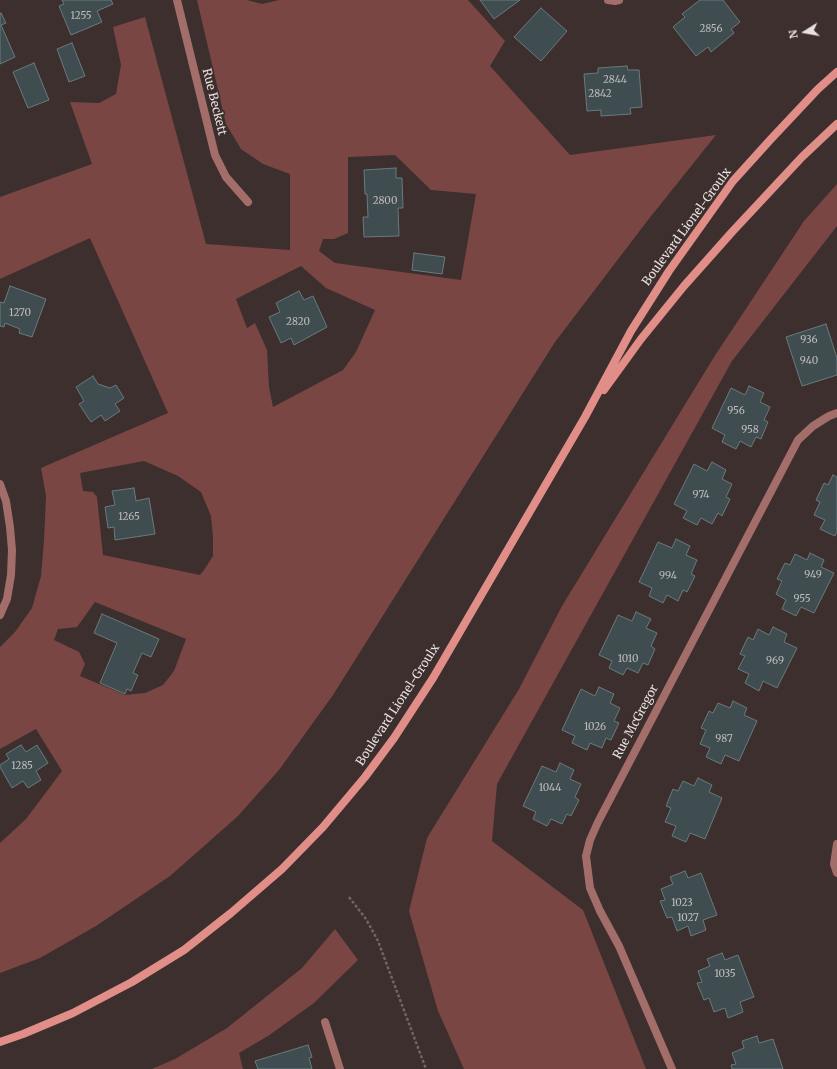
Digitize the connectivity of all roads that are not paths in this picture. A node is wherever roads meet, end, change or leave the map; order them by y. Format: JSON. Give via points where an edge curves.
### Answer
{"nodes":[{"id":1,"x":178,"y":0,"type":"edge"},
{"id":2,"x":608,"y":0,"type":"edge"},
{"id":3,"x":619,"y":0,"type":"edge"},
{"id":4,"x":837,"y":72,"type":"edge"},
{"id":5,"x":837,"y":124,"type":"edge"},
{"id":6,"x":248,"y":202,"type":"dead end"},
{"id":7,"x":837,"y":413,"type":"edge"},
{"id":8,"x":585,"y":417,"type":"junction"},
{"id":9,"x":0,"y":484,"type":"edge"},
{"id":10,"x":0,"y":615,"type":"edge"},
{"id":11,"x":837,"y":844,"type":"edge"},
{"id":12,"x":837,"y":873,"type":"edge"},
{"id":13,"x":325,"y":1022,"type":"dead end"},
{"id":14,"x":0,"y":1042,"type":"edge"},
{"id":15,"x":340,"y":1069,"type":"edge"},
{"id":16,"x":672,"y":1069,"type":"edge"}],
"edges":[{"from":1,"to":6,"type":"street","name":"Rue Beckett","via":[[215,155],[226,177]]},
{"from":2,"to":3,"type":"street"},
{"from":4,"to":8,"type":"main road","name":"Boulevard Lionel-Groulx","via":[[818,89],[733,181],[669,271],[631,331]]},
{"from":5,"to":8,"type":"main road","name":"Boulevard Lionel-Groulx","via":[[802,157],[684,286],[641,339]]},
{"from":7,"to":16,"type":"street","name":"Rue McGregor","via":[[813,426],[798,440],[590,840],[586,856],[590,888],[619,946]]},
{"from":8,"to":14,"type":"main road","name":"Boulevard Lionel-Groulx","via":[[433,678],[394,738],[323,827],[282,869],[184,950],[132,982],[79,1009]]},
{"from":9,"to":10,"type":"street","via":[[10,527],[12,575],[7,599]]},
{"from":11,"to":12,"type":"street","via":[[834,864]]},
{"from":13,"to":15,"type":"street"}]}
